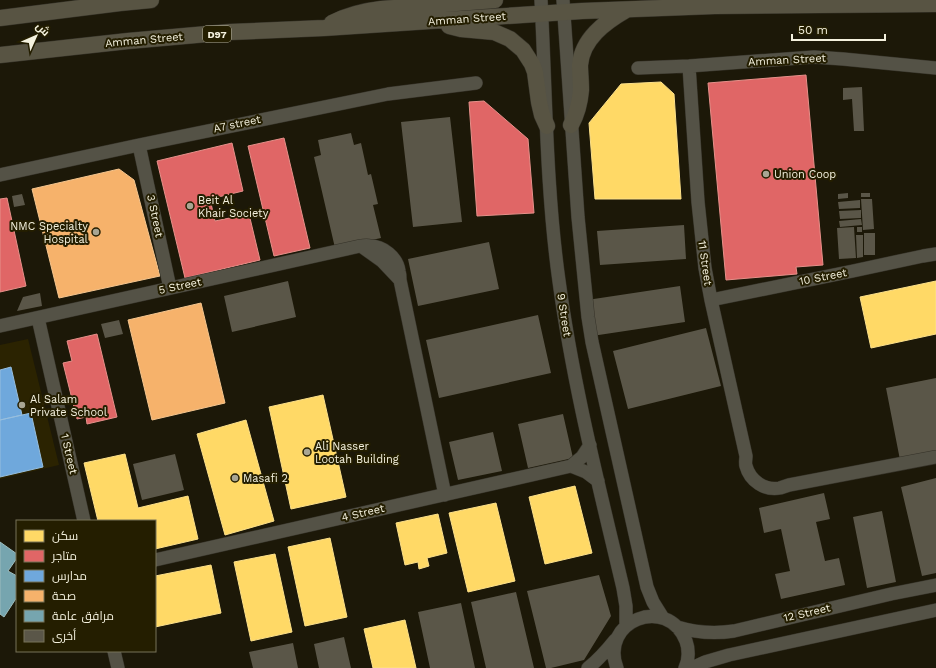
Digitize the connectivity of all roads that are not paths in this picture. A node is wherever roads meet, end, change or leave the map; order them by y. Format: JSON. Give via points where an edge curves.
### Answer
{"nodes":[{"id":1,"x":151,"y":0,"type":"edge"},
{"id":2,"x":495,"y":0,"type":"edge"},
{"id":3,"x":561,"y":4,"type":"edge"},
{"id":4,"x":936,"y":4,"type":"edge"},
{"id":5,"x":541,"y":7,"type":"edge"},
{"id":6,"x":627,"y":9,"type":"junction"},
{"id":7,"x":0,"y":18,"type":"edge"},
{"id":8,"x":434,"y":21,"type":"junction"},
{"id":9,"x":324,"y":28,"type":"junction"},
{"id":10,"x":0,"y":55,"type":"edge"},
{"id":11,"x":688,"y":66,"type":"junction"},
{"id":12,"x":638,"y":68,"type":"dead end"},
{"id":13,"x":936,"y":68,"type":"edge"},
{"id":14,"x":476,"y":83,"type":"dead end"},
{"id":15,"x":571,"y":125,"type":"junction"},
{"id":16,"x":547,"y":126,"type":"junction"},
{"id":17,"x":139,"y":145,"type":"junction"},
{"id":18,"x":0,"y":175,"type":"edge"},
{"id":19,"x":936,"y":254,"type":"edge"},
{"id":20,"x":170,"y":288,"type":"junction"},
{"id":21,"x":711,"y":300,"type":"junction"},
{"id":22,"x":38,"y":318,"type":"junction"},
{"id":23,"x":0,"y":326,"type":"edge"},
{"id":24,"x":590,"y":445,"type":"junction"},
{"id":25,"x":936,"y":457,"type":"edge"},
{"id":26,"x":571,"y":466,"type":"junction"},
{"id":27,"x":598,"y":482,"type":"junction"},
{"id":28,"x":445,"y":495,"type":"junction"},
{"id":29,"x":84,"y":520,"type":"edge"},
{"id":30,"x":156,"y":560,"type":"edge"},
{"id":31,"x":936,"y":585,"type":"edge"},
{"id":32,"x":936,"y":610,"type":"edge"},
{"id":33,"x":663,"y":618,"type":"junction"},
{"id":34,"x":626,"y":625,"type":"junction"},
{"id":35,"x":677,"y":627,"type":"junction"},
{"id":36,"x":617,"y":639,"type":"junction"},
{"id":37,"x":114,"y":652,"type":"edge"},
{"id":38,"x":118,"y":668,"type":"edge"},
{"id":39,"x":588,"y":668,"type":"edge"},
{"id":40,"x":617,"y":668,"type":"edge"},
{"id":41,"x":685,"y":668,"type":"edge"},
{"id":42,"x":692,"y":668,"type":"edge"}],
"edges":[{"from":1,"to":7,"type":"main road"},
{"from":2,"to":9,"type":"main road","via":[[366,11]]},
{"from":3,"to":5,"type":"main road"},
{"from":3,"to":6,"type":"main road"},
{"from":3,"to":15,"type":"street","name":"9 Street"},
{"from":4,"to":6,"type":"main road"},
{"from":5,"to":8,"type":"main road","name":"Amman Street","number":"D97"},
{"from":5,"to":16,"type":"street","name":"9 Street"},
{"from":6,"to":15,"type":"main road","via":[[600,28],[584,49],[580,63],[580,99]]},
{"from":8,"to":9,"type":"main road","name":"Amman Street","number":"D97"},
{"from":8,"to":16,"type":"main road","via":[[461,29],[502,34],[516,44],[532,64],[539,102]]},
{"from":9,"to":10,"type":"main road","name":"Amman Street","number":"D97","via":[[230,32]]},
{"from":11,"to":12,"type":"street","name":"Amman Street"},
{"from":11,"to":13,"type":"street","name":"Amman Street","via":[[814,57]]},
{"from":11,"to":21,"type":"street","name":"11 Street","via":[[698,202]]},
{"from":14,"to":17,"type":"street","name":"A7 street","via":[[388,94]]},
{"from":15,"to":33,"type":"street","name":"9 Street","via":[[592,342],[647,587]]},
{"from":16,"to":24,"type":"street","name":"9 Street","via":[[553,233],[559,279],[572,362]]},
{"from":17,"to":18,"type":"street","name":"A7 street"},
{"from":17,"to":20,"type":"street","name":"3 Street"},
{"from":19,"to":21,"type":"street","name":"10 Street"},
{"from":20,"to":22,"type":"street","name":"5 Street"},
{"from":20,"to":28,"type":"street","name":"5 Street","via":[[360,246],[380,248],[389,253],[399,270]]},
{"from":21,"to":25,"type":"street","name":"11 Street","via":[[746,456],[746,466],[755,481],[763,486],[781,488]]},
{"from":22,"to":23,"type":"street","name":"5 Street"},
{"from":22,"to":29,"type":"street","name":"1 Street"},
{"from":24,"to":26,"type":"street","via":[[582,457]]},
{"from":24,"to":27,"type":"street","name":"9 Street"},
{"from":26,"to":27,"type":"street","via":[[586,472]]},
{"from":26,"to":28,"type":"street","name":"4 Street"},
{"from":27,"to":34,"type":"street","name":"9 Street","via":[[623,588]]},
{"from":28,"to":30,"type":"street","name":"4 Street"},
{"from":31,"to":35,"type":"street","name":"12 Street","via":[[721,633],[697,632]]},
{"from":32,"to":42,"type":"street","via":[[729,655]]},
{"from":33,"to":34,"type":"street","via":[[637,618]]},
{"from":33,"to":35,"type":"street"},
{"from":34,"to":36,"type":"street"},
{"from":35,"to":41,"type":"street","via":[[687,644]]},
{"from":36,"to":39,"type":"street"},
{"from":36,"to":40,"type":"street","via":[[614,653]]},
{"from":37,"to":38,"type":"street"}]}
